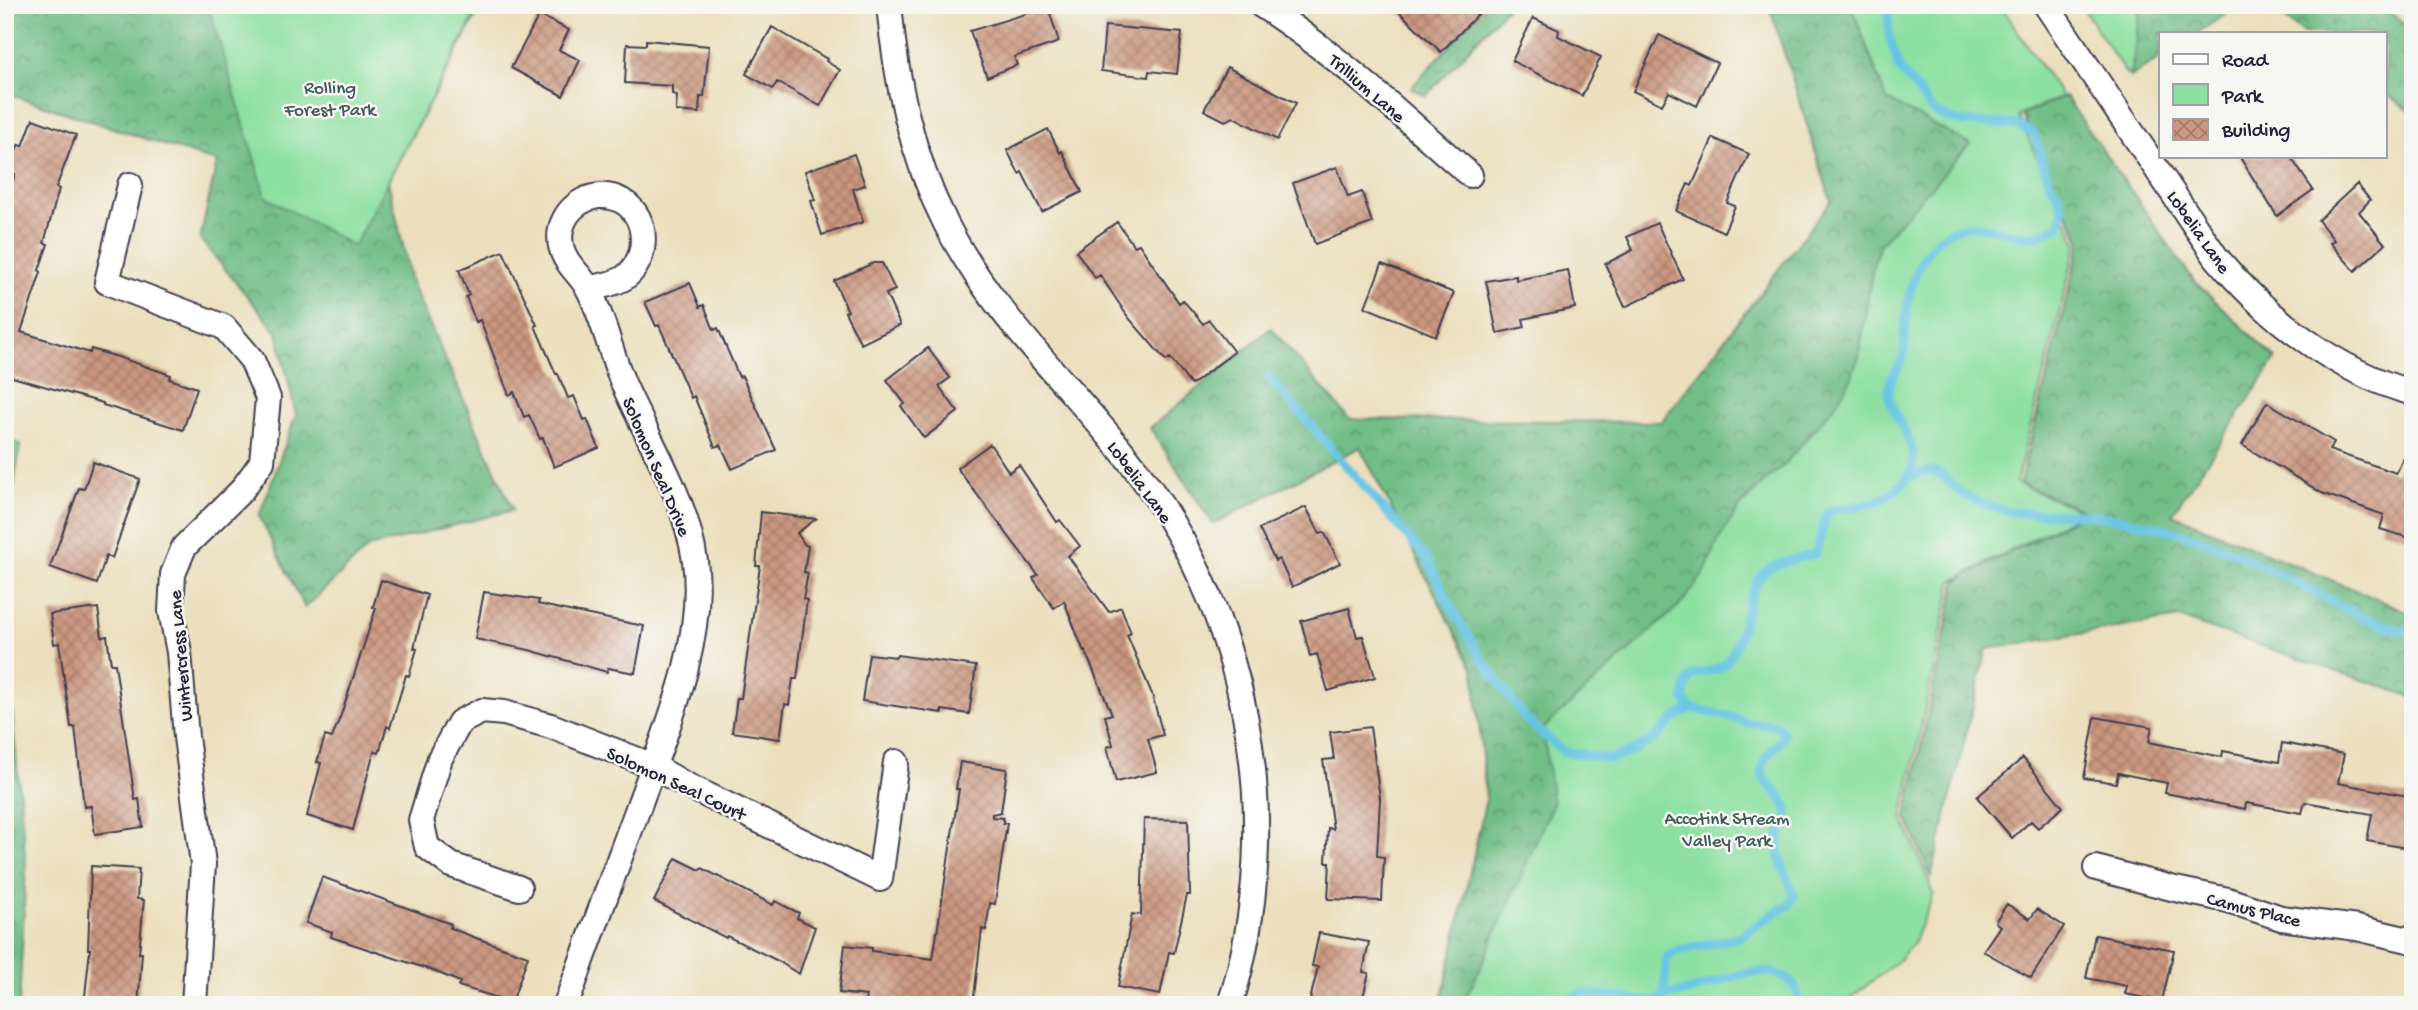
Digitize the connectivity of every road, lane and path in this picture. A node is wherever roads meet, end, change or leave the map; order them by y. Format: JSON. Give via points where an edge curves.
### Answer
{"nodes":[{"id":1,"x":889,"y":5,"type":"edge"},
{"id":2,"x":1261,"y":5,"type":"edge"},
{"id":3,"x":2046,"y":5,"type":"edge"},
{"id":4,"x":1470,"y":175,"type":"dead end"},
{"id":5,"x":130,"y":185,"type":"dead end"},
{"id":6,"x":589,"y":289,"type":"dead end"},
{"id":7,"x":2413,"y":393,"type":"edge"},
{"id":8,"x":896,"y":762,"type":"dead end"},
{"id":9,"x":653,"y":766,"type":"junction"},
{"id":10,"x":2096,"y":868,"type":"dead end"},
{"id":11,"x":519,"y":888,"type":"dead end"},
{"id":12,"x":2413,"y":941,"type":"edge"},
{"id":13,"x":194,"y":1005,"type":"edge"},
{"id":14,"x":566,"y":1005,"type":"edge"},
{"id":15,"x":1230,"y":1005,"type":"edge"}],
"edges":[{"from":1,"to":15,"type":"street","name":"Lobelia Lane","via":[[902,100],[945,222],[993,301],[1126,456],[1166,511],[1189,551],[1226,638],[1251,744],[1257,807],[1250,920]]},
{"from":2,"to":4,"type":"street","name":"Trillium Lane","via":[[1346,67]]},
{"from":3,"to":7,"type":"street","name":"Lobelia Lane","via":[[2236,281],[2306,341],[2354,369]]},
{"from":5,"to":13,"type":"street","name":"Wintercress Lane","via":[[107,282],[224,327],[253,360],[268,398],[261,462],[241,491],[184,547],[173,574],[171,611],[203,863]]},
{"from":6,"to":9,"type":"street","name":"Solomon Seal Drive","via":[[624,384],[687,526],[695,562],[695,619],[682,681]]},
{"from":8,"to":9,"type":"street","name":"Solomon Seal Court","via":[[880,879]]},
{"from":9,"to":11,"type":"street","name":"Solomon Seal Court","via":[[551,726],[504,713],[482,711],[460,722],[440,758],[421,820],[427,847],[451,865]]},
{"from":9,"to":14,"type":"street","name":"Solomon Seal Drive"},
{"from":10,"to":12,"type":"street","name":"Camus Place","via":[[2228,900],[2281,918]]}]}
